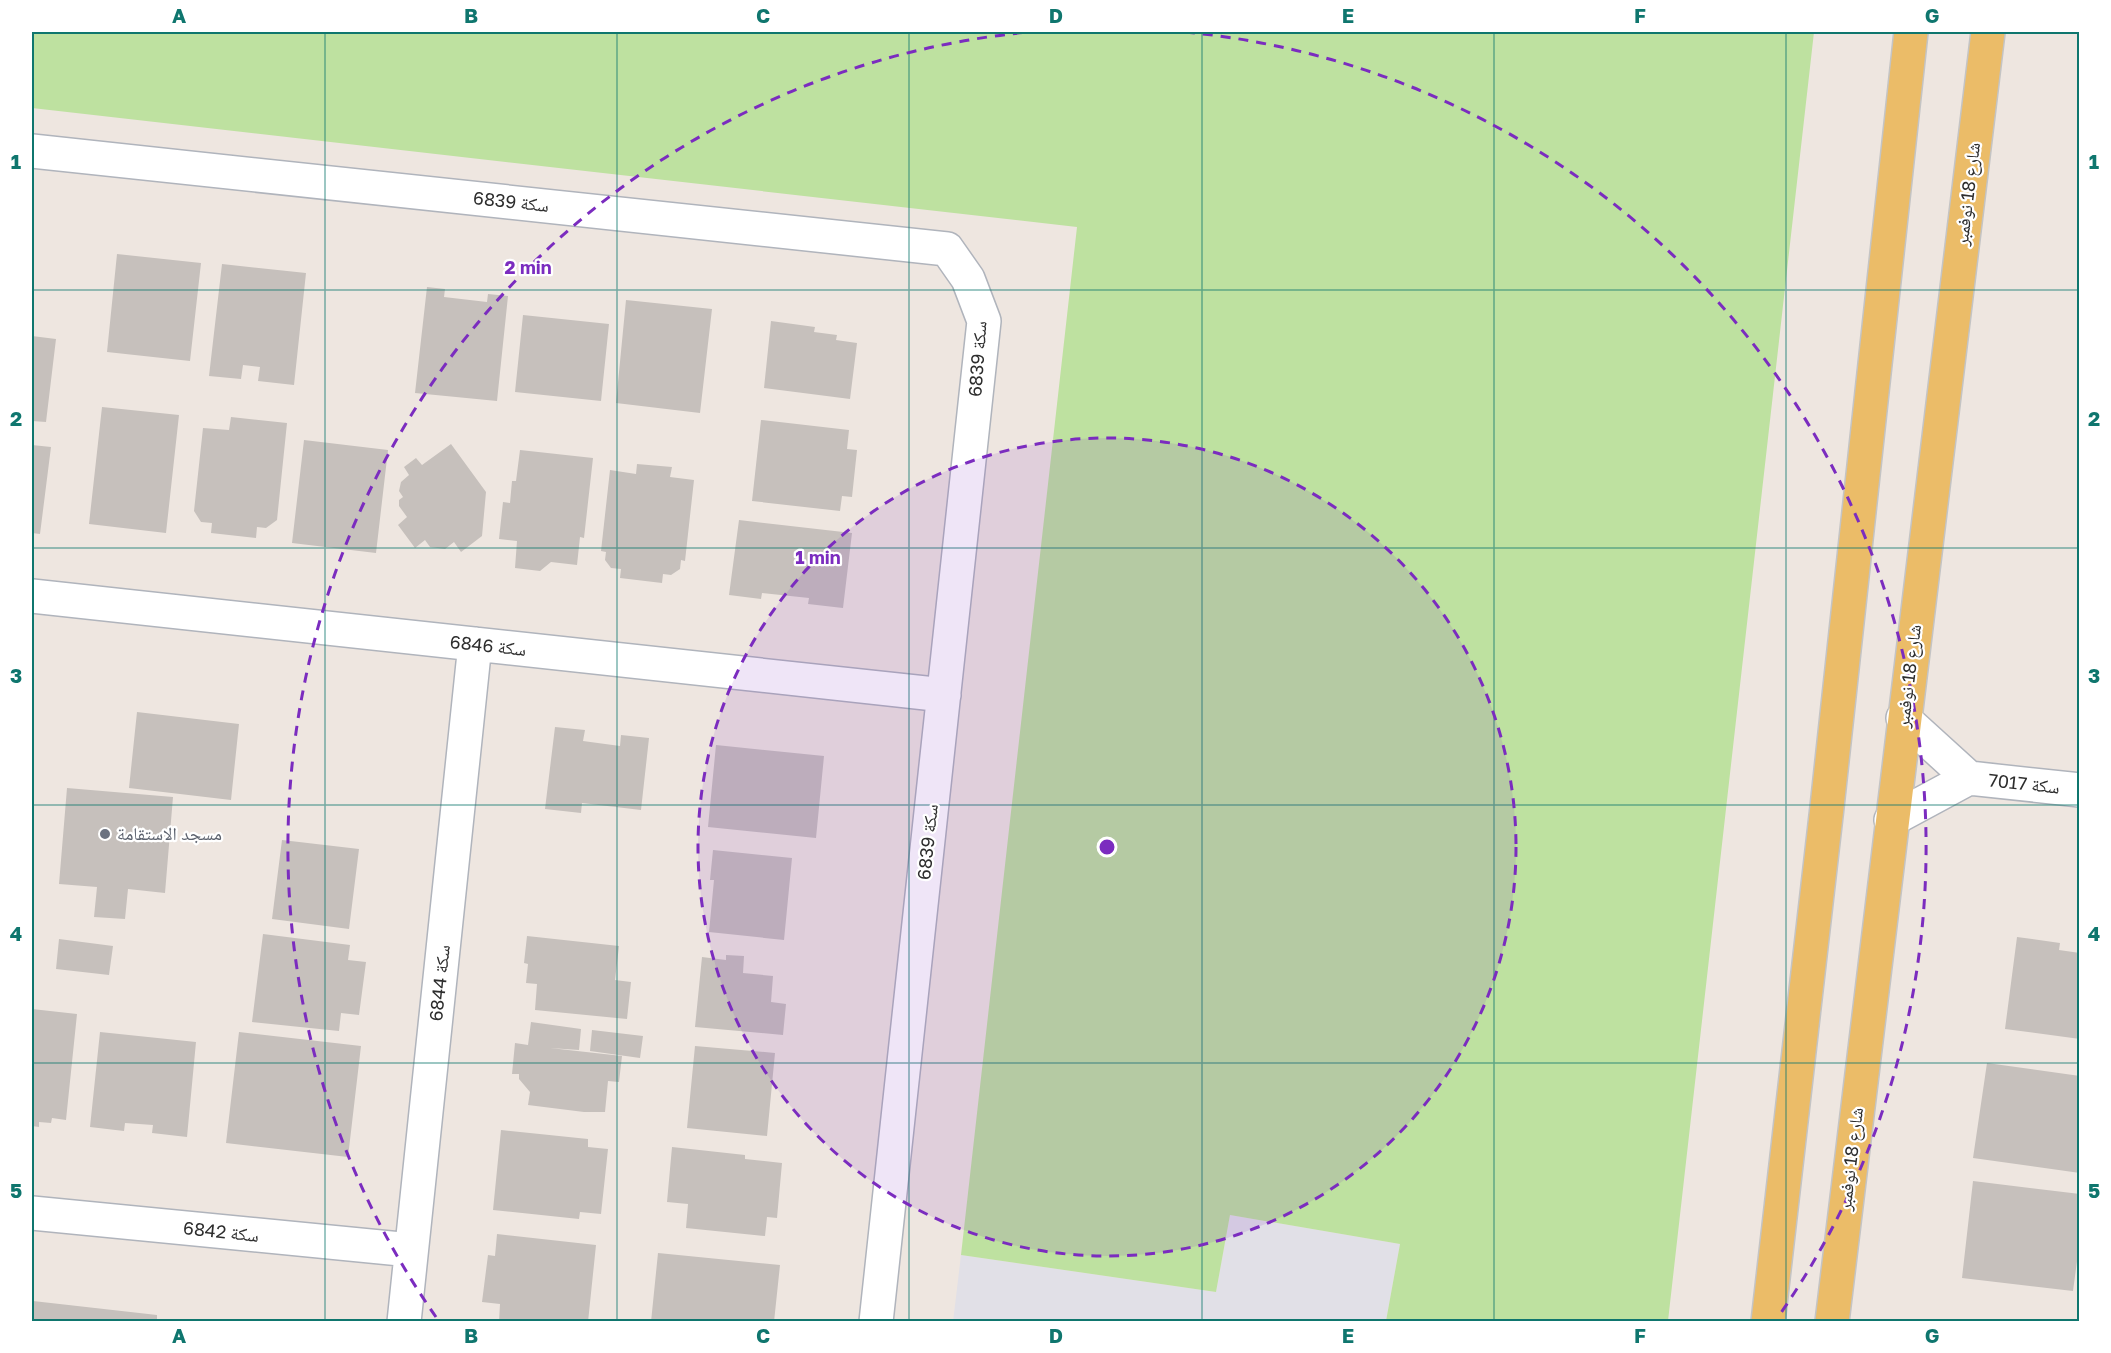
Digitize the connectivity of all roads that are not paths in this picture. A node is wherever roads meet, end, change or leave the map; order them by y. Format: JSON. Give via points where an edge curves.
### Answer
{"nodes":[{"id":1,"x":1911,"y":32,"type":"edge"},
{"id":2,"x":1988,"y":32,"type":"edge"},
{"id":3,"x":32,"y":151,"type":"edge"},
{"id":4,"x":32,"y":596,"type":"edge"},
{"id":5,"x":475,"y":644,"type":"junction"},
{"id":6,"x":944,"y":695,"type":"junction"},
{"id":7,"x":1903,"y":718,"type":"junction"},
{"id":8,"x":1969,"y":778,"type":"junction"},
{"id":9,"x":2079,"y":790,"type":"edge"},
{"id":10,"x":1891,"y":820,"type":"junction"},
{"id":11,"x":32,"y":1213,"type":"edge"},
{"id":12,"x":411,"y":1250,"type":"junction"},
{"id":13,"x":404,"y":1322,"type":"edge"},
{"id":14,"x":876,"y":1322,"type":"edge"},
{"id":15,"x":1768,"y":1322,"type":"edge"},
{"id":16,"x":1832,"y":1322,"type":"edge"}],
"edges":[{"from":1,"to":15,"type":"main road"},
{"from":2,"to":7,"type":"main road","name":"شارع 18 نوفمبر"},
{"from":3,"to":6,"type":"street","name":"سكة 6839","via":[[948,249],[968,279],[984,321]]},
{"from":4,"to":5,"type":"street","name":"سكة 6846"},
{"from":5,"to":6,"type":"street","name":"سكة 6846"},
{"from":5,"to":12,"type":"street","name":"سكة 6844"},
{"from":6,"to":14,"type":"street","name":"سكة 6839"},
{"from":7,"to":8,"type":"street","name":"سكة 7017"},
{"from":7,"to":10,"type":"main road","name":"شارع 18 نوفمبر"},
{"from":8,"to":9,"type":"street","name":"سكة 7017"},
{"from":8,"to":10,"type":"street","name":"سكة 7017"},
{"from":10,"to":16,"type":"main road","name":"شارع 18 نوفمبر"},
{"from":11,"to":12,"type":"street","name":"سكة 6842"},
{"from":12,"to":13,"type":"street","name":"سكة 6844"}]}
